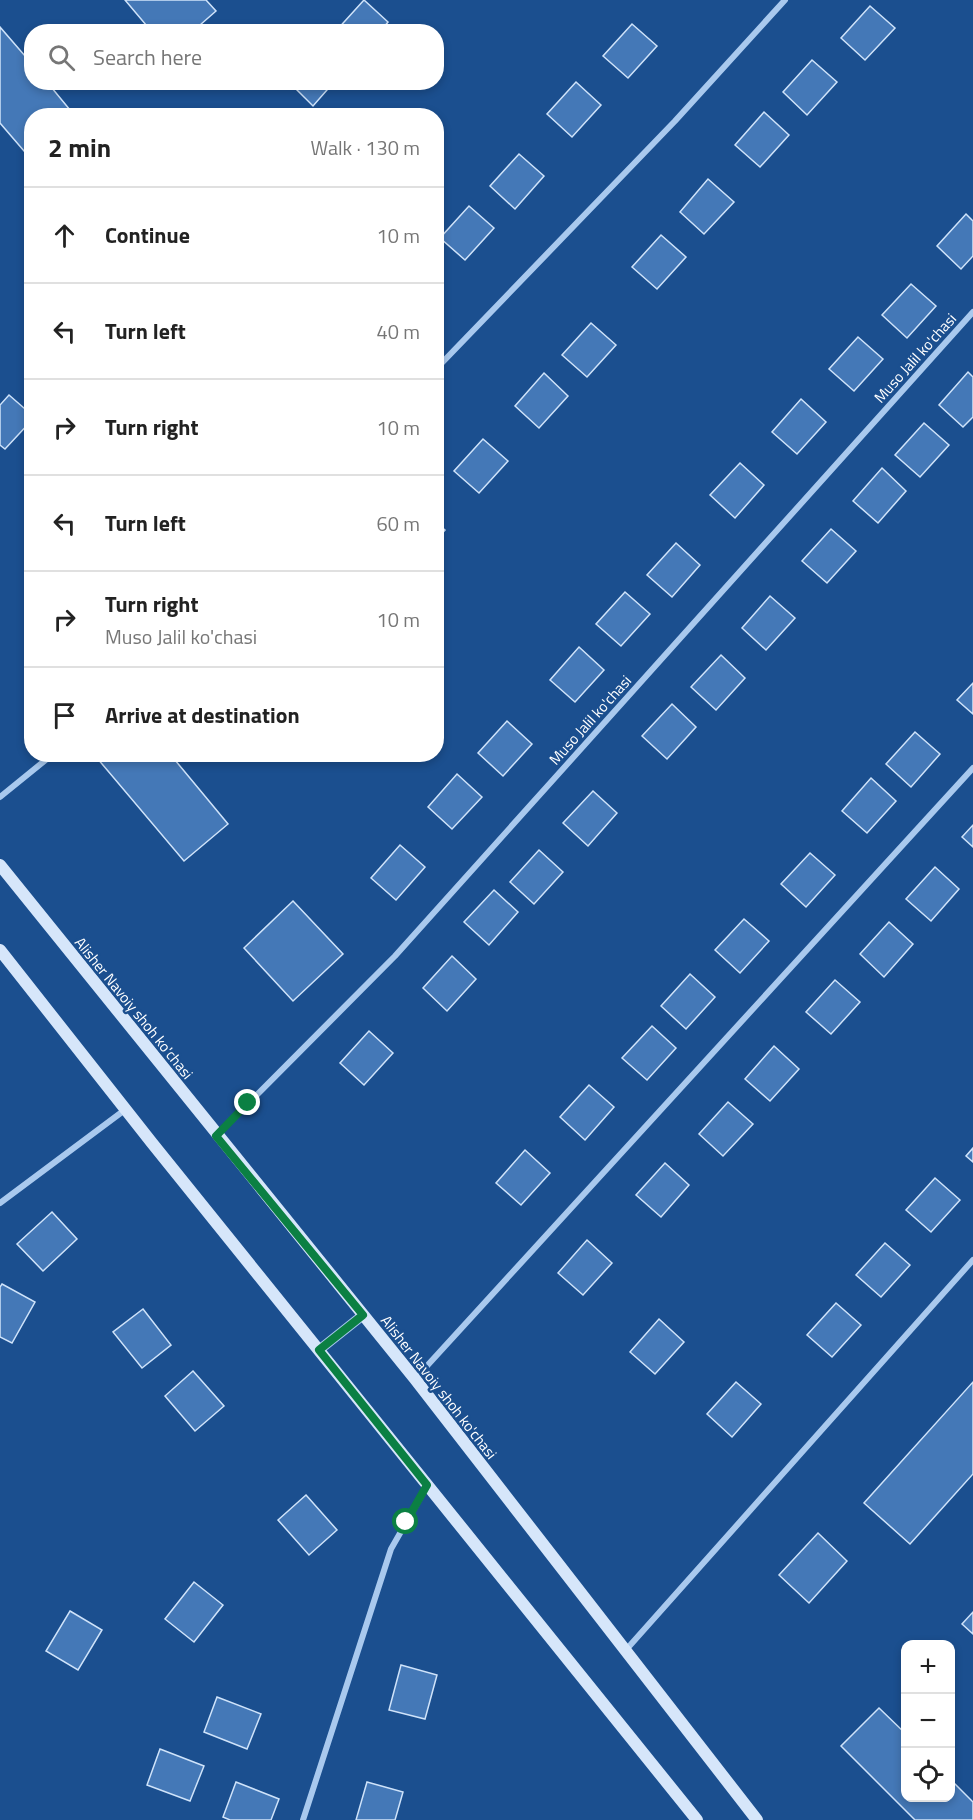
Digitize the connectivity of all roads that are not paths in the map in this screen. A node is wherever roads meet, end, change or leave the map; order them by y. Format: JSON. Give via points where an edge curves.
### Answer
{"nodes":[{"id":1,"x":785,"y":0,"type":"edge"},
{"id":2,"x":973,"y":312,"type":"edge"},
{"id":3,"x":444,"y":361,"type":"edge"},
{"id":4,"x":43,"y":762,"type":"edge"},
{"id":5,"x":973,"y":768,"type":"edge"},
{"id":6,"x":0,"y":797,"type":"edge"},
{"id":7,"x":0,"y":865,"type":"edge"},
{"id":8,"x":0,"y":950,"type":"edge"},
{"id":9,"x":126,"y":1109,"type":"junction"},
{"id":10,"x":216,"y":1136,"type":"junction"},
{"id":11,"x":0,"y":1203,"type":"edge"},
{"id":12,"x":973,"y":1260,"type":"edge"},
{"id":13,"x":363,"y":1315,"type":"junction"},
{"id":14,"x":319,"y":1350,"type":"junction"},
{"id":15,"x":415,"y":1379,"type":"junction"},
{"id":16,"x":427,"y":1485,"type":"junction"},
{"id":17,"x":625,"y":1651,"type":"junction"},
{"id":18,"x":303,"y":1820,"type":"edge"},
{"id":19,"x":697,"y":1820,"type":"edge"},
{"id":20,"x":757,"y":1820,"type":"edge"}],
"edges":[{"from":1,"to":3,"type":"street"},
{"from":2,"to":10,"type":"street","name":"Muso Jalil ko'chasi","via":[[395,956]]},
{"from":4,"to":6,"type":"street"},
{"from":5,"to":15,"type":"street"},
{"from":7,"to":10,"type":"main road","name":"Alisher Navoiy shoh ko'chasi"},
{"from":8,"to":9,"type":"main road"},
{"from":9,"to":11,"type":"street"},
{"from":9,"to":14,"type":"main road"},
{"from":10,"to":13,"type":"main road","name":"Alisher Navoiy shoh ko'chasi"},
{"from":12,"to":17,"type":"street"},
{"from":13,"to":14,"type":"street"},
{"from":13,"to":15,"type":"main road","name":"Alisher Navoiy shoh ko'chasi"},
{"from":14,"to":16,"type":"main road"},
{"from":15,"to":17,"type":"main road","name":"Alisher Navoiy shoh ko'chasi"},
{"from":16,"to":18,"type":"street","via":[[391,1549]]},
{"from":16,"to":19,"type":"main road"},
{"from":17,"to":20,"type":"main road","name":"Alisher Navoiy shoh ko'chasi"}]}
